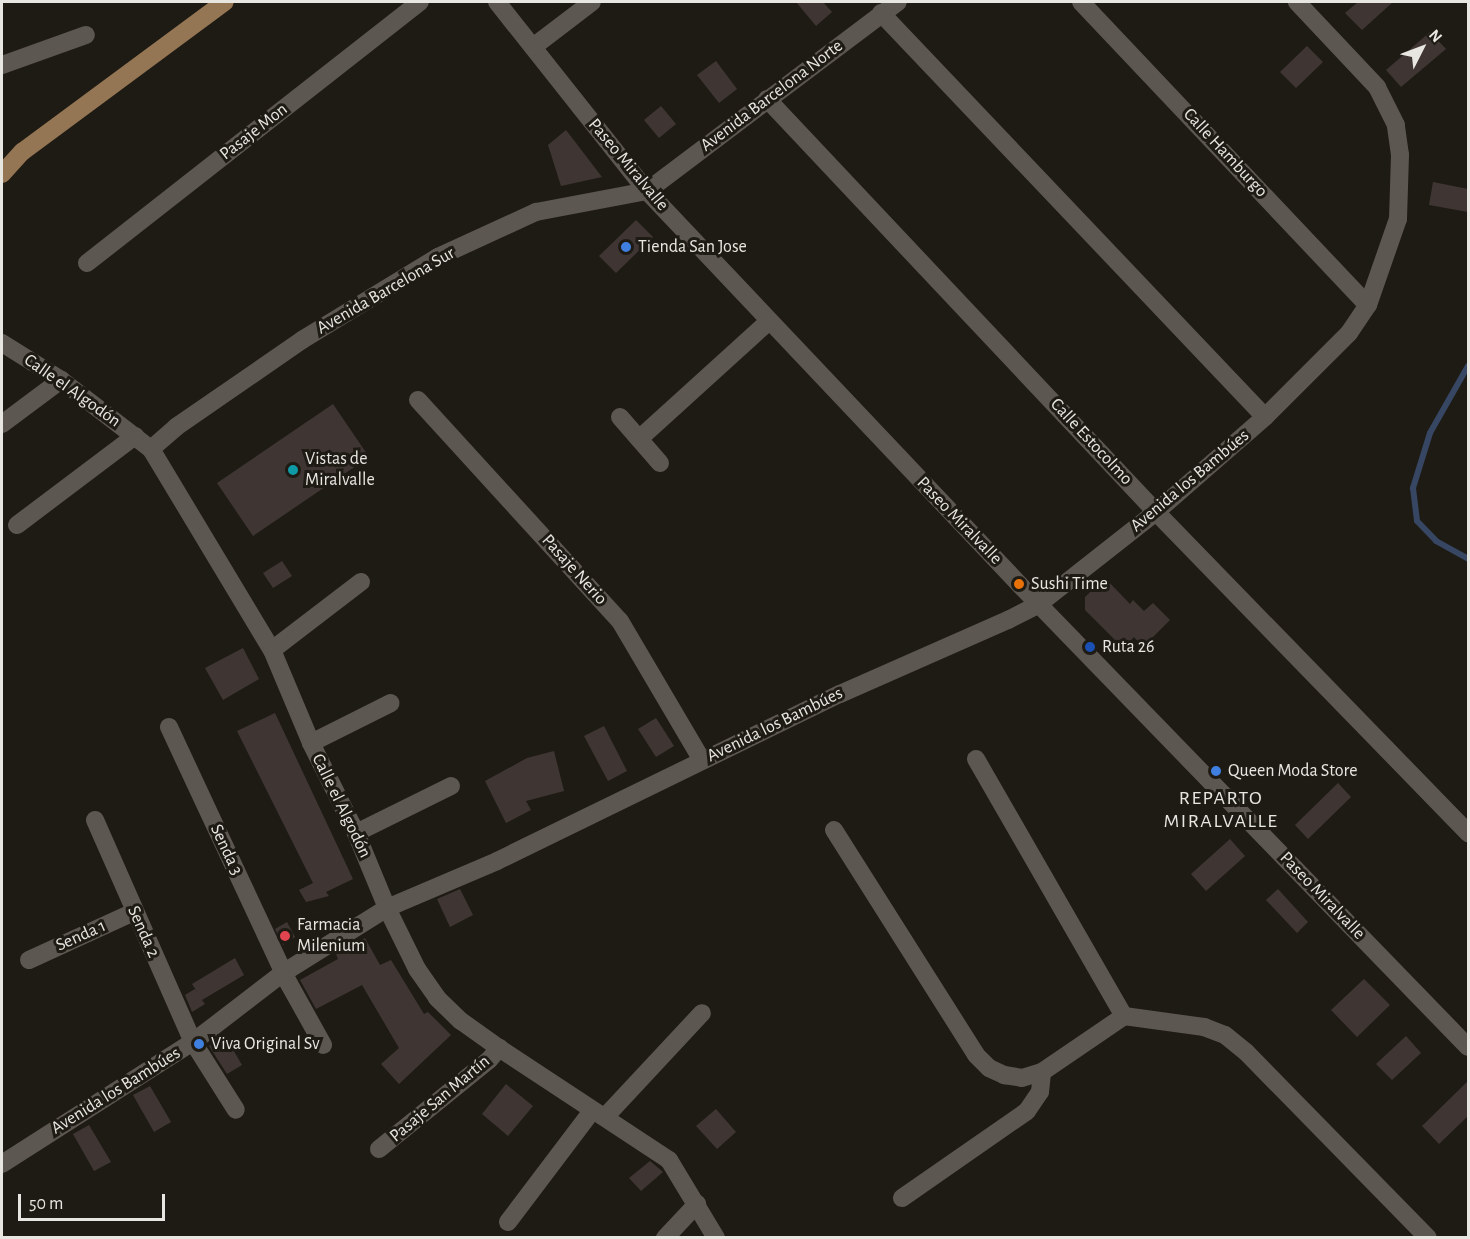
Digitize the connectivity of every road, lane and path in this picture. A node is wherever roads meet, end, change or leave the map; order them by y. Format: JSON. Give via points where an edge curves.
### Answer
{"nodes":[{"id":1,"x":225,"y":2,"type":"edge"},
{"id":2,"x":420,"y":2,"type":"edge"},
{"id":3,"x":497,"y":2,"type":"edge"},
{"id":4,"x":592,"y":2,"type":"edge"},
{"id":5,"x":898,"y":2,"type":"edge"},
{"id":6,"x":1081,"y":2,"type":"edge"},
{"id":7,"x":1297,"y":2,"type":"edge"},
{"id":8,"x":881,"y":14,"type":"junction"},
{"id":9,"x":86,"y":35,"type":"dead end"},
{"id":10,"x":533,"y":47,"type":"junction"},
{"id":11,"x":2,"y":65,"type":"edge"},
{"id":12,"x":767,"y":99,"type":"junction"},
{"id":13,"x":22,"y":152,"type":"junction"},
{"id":14,"x":2,"y":163,"type":"edge"},
{"id":15,"x":2,"y":174,"type":"edge"},
{"id":16,"x":647,"y":191,"type":"junction"},
{"id":17,"x":87,"y":263,"type":"dead end"},
{"id":18,"x":1368,"y":305,"type":"junction"},
{"id":19,"x":769,"y":321,"type":"junction"},
{"id":20,"x":2,"y":343,"type":"edge"},
{"id":21,"x":61,"y":380,"type":"junction"},
{"id":22,"x":418,"y":400,"type":"dead end"},
{"id":23,"x":620,"y":417,"type":"dead end"},
{"id":24,"x":1265,"y":417,"type":"junction"},
{"id":25,"x":2,"y":424,"type":"edge"},
{"id":26,"x":135,"y":436,"type":"junction"},
{"id":27,"x":639,"y":439,"type":"junction"},
{"id":28,"x":151,"y":449,"type":"junction"},
{"id":29,"x":660,"y":463,"type":"dead end"},
{"id":30,"x":1156,"y":512,"type":"junction"},
{"id":31,"x":17,"y":525,"type":"dead end"},
{"id":32,"x":361,"y":582,"type":"dead end"},
{"id":33,"x":1039,"y":604,"type":"junction"},
{"id":34,"x":272,"y":650,"type":"junction"},
{"id":35,"x":391,"y":703,"type":"dead end"},
{"id":36,"x":169,"y":727,"type":"dead end"},
{"id":37,"x":311,"y":743,"type":"junction"},
{"id":38,"x":976,"y":759,"type":"dead end"},
{"id":39,"x":702,"y":760,"type":"junction"},
{"id":40,"x":451,"y":786,"type":"dead end"},
{"id":41,"x":95,"y":820,"type":"dead end"},
{"id":42,"x":834,"y":830,"type":"dead end"},
{"id":43,"x":356,"y":833,"type":"junction"},
{"id":44,"x":1468,"y":833,"type":"edge"},
{"id":45,"x":387,"y":908,"type":"junction"},
{"id":46,"x":134,"y":912,"type":"junction"},
{"id":47,"x":29,"y":960,"type":"dead end"},
{"id":48,"x":284,"y":973,"type":"junction"},
{"id":49,"x":702,"y":1013,"type":"dead end"},
{"id":50,"x":1124,"y":1016,"type":"junction"},
{"id":51,"x":193,"y":1042,"type":"junction"},
{"id":52,"x":323,"y":1045,"type":"dead end"},
{"id":53,"x":1468,"y":1047,"type":"edge"},
{"id":54,"x":499,"y":1048,"type":"junction"},
{"id":55,"x":1042,"y":1072,"type":"junction"},
{"id":56,"x":236,"y":1110,"type":"dead end"},
{"id":57,"x":599,"y":1114,"type":"junction"},
{"id":58,"x":379,"y":1149,"type":"dead end"},
{"id":59,"x":2,"y":1164,"type":"edge"},
{"id":60,"x":902,"y":1198,"type":"dead end"},
{"id":61,"x":697,"y":1204,"type":"junction"},
{"id":62,"x":508,"y":1222,"type":"dead end"},
{"id":63,"x":665,"y":1238,"type":"edge"},
{"id":64,"x":716,"y":1238,"type":"edge"},
{"id":65,"x":1428,"y":1238,"type":"edge"}],
"edges":[{"from":1,"to":13,"type":"main road"},
{"from":2,"to":17,"type":"street","name":"Pasaje Mon"},
{"from":3,"to":10,"type":"street","name":"Paseo Miralvalle"},
{"from":4,"to":10,"type":"street"},
{"from":5,"to":8,"type":"street","name":"Avenida Barcelona Norte"},
{"from":6,"to":18,"type":"street","name":"Calle Hamburgo"},
{"from":7,"to":18,"type":"street","name":"Avenida los Bambúes","via":[[1377,87],[1396,125],[1400,155],[1398,219]]},
{"from":8,"to":12,"type":"street","name":"Avenida Barcelona Norte"},
{"from":8,"to":24,"type":"street"},
{"from":9,"to":11,"type":"street"},
{"from":10,"to":16,"type":"street","name":"Paseo Miralvalle"},
{"from":12,"to":16,"type":"street","name":"Avenida Barcelona Norte"},
{"from":12,"to":30,"type":"street","name":"Calle Estocolmo"},
{"from":13,"to":14,"type":"main road"},
{"from":13,"to":15,"type":"main road"},
{"from":16,"to":19,"type":"street","name":"Paseo Miralvalle"},
{"from":16,"to":28,"type":"street","name":"Avenida Barcelona Sur","via":[[536,212],[438,257],[302,340]]},
{"from":18,"to":24,"type":"street","name":"Avenida los Bambúes","via":[[1349,333]]},
{"from":19,"to":27,"type":"street"},
{"from":19,"to":33,"type":"street","name":"Paseo Miralvalle"},
{"from":20,"to":21,"type":"street","name":"Calle el Algodón"},
{"from":21,"to":25,"type":"street"},
{"from":21,"to":26,"type":"street","name":"Calle el Algodón"},
{"from":22,"to":39,"type":"street","name":"Pasaje Nerio","via":[[620,621]]},
{"from":23,"to":27,"type":"street"},
{"from":24,"to":30,"type":"street","name":"Avenida los Bambúes"},
{"from":26,"to":28,"type":"street","name":"Calle el Algodón"},
{"from":26,"to":31,"type":"street"},
{"from":27,"to":29,"type":"street"},
{"from":28,"to":34,"type":"street","name":"Calle el Algodón"},
{"from":30,"to":33,"type":"street","name":"Avenida los Bambúes"},
{"from":30,"to":44,"type":"street","name":"Calle Estocolmo"},
{"from":32,"to":34,"type":"street"},
{"from":33,"to":39,"type":"street","name":"Avenida los Bambúes"},
{"from":33,"to":53,"type":"street","name":"Paseo Miralvalle"},
{"from":34,"to":37,"type":"street","name":"Calle el Algodón"},
{"from":35,"to":37,"type":"street"},
{"from":36,"to":48,"type":"street","name":"Senda 3"},
{"from":37,"to":43,"type":"street","name":"Calle el Algodón"},
{"from":38,"to":50,"type":"street"},
{"from":39,"to":45,"type":"street","name":"Avenida los Bambúes","via":[[497,861]]},
{"from":40,"to":43,"type":"street"},
{"from":41,"to":46,"type":"street","name":"Senda 2"},
{"from":42,"to":55,"type":"street","via":[[976,1055],[1004,1076],[1022,1078]]},
{"from":43,"to":45,"type":"street","name":"Calle el Algodón"},
{"from":45,"to":48,"type":"street","name":"Avenida los Bambúes"},
{"from":45,"to":54,"type":"street","name":"Calle el Algodón","via":[[417,969],[437,998]]},
{"from":46,"to":47,"type":"street","name":"Senda 1"},
{"from":46,"to":51,"type":"street","name":"Senda 2"},
{"from":48,"to":51,"type":"street","name":"Avenida los Bambúes"},
{"from":48,"to":52,"type":"street","name":"Senda 3"},
{"from":49,"to":57,"type":"street"},
{"from":50,"to":55,"type":"street"},
{"from":50,"to":65,"type":"street","via":[[1204,1027],[1225,1035]]},
{"from":51,"to":56,"type":"street","name":"Senda 2"},
{"from":51,"to":59,"type":"street","name":"Avenida los Bambúes"},
{"from":54,"to":57,"type":"street","name":"Calle el Algodón"},
{"from":54,"to":58,"type":"street","name":"Pasaje San Martín"},
{"from":55,"to":60,"type":"street","via":[[1040,1092],[1028,1111]]},
{"from":57,"to":61,"type":"street","name":"Calle el Algodón","via":[[669,1160]]},
{"from":57,"to":62,"type":"street"},
{"from":61,"to":63,"type":"street"},
{"from":61,"to":64,"type":"street","name":"Calle el Algodón"}]}
